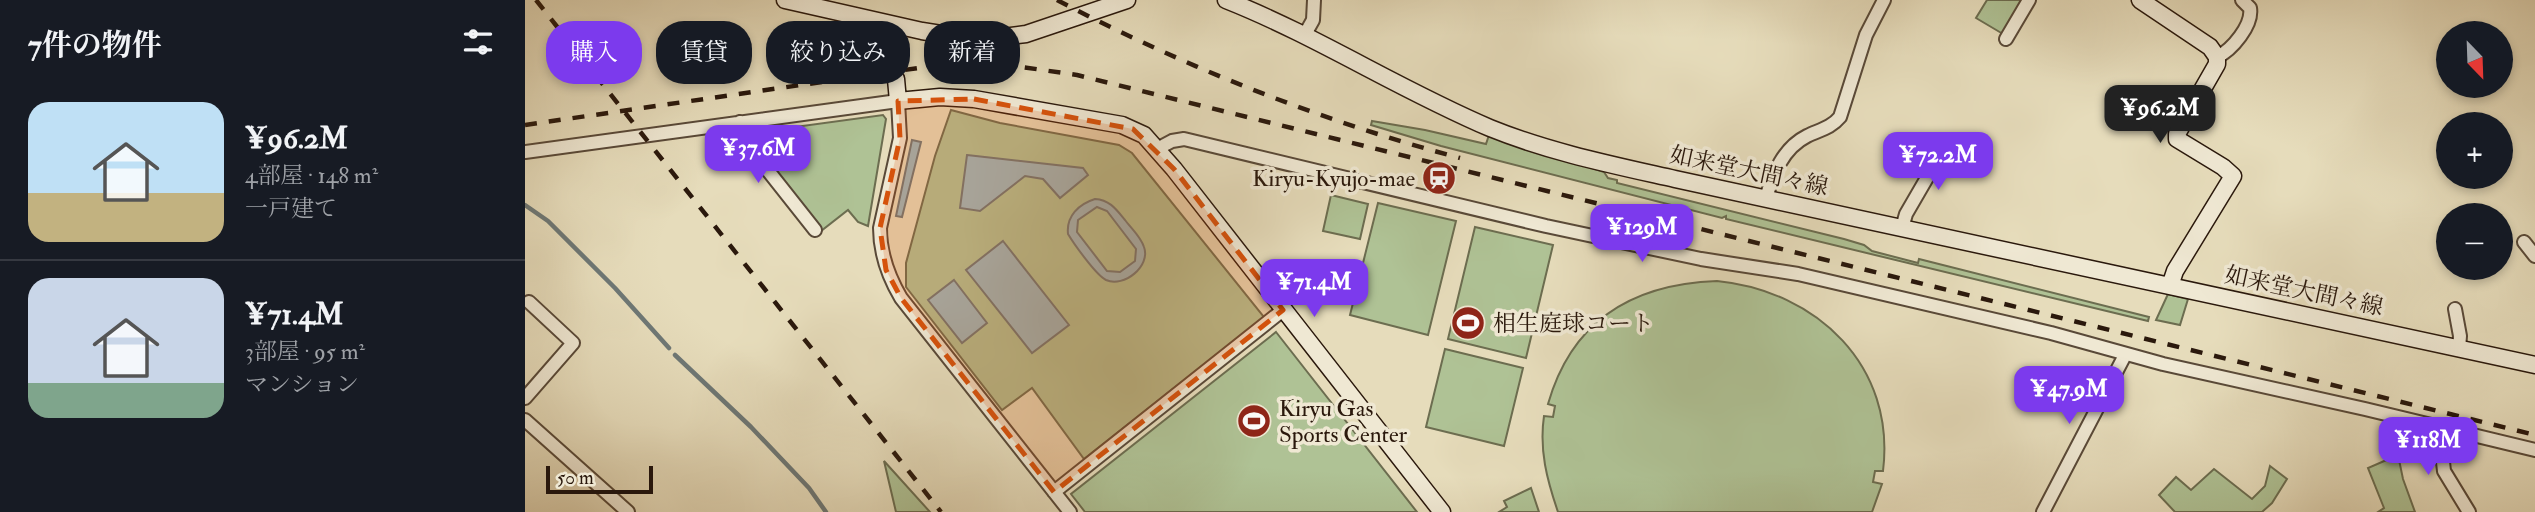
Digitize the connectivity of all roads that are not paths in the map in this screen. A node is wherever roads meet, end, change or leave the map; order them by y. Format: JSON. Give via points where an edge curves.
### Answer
{"nodes":[{"id":1,"x":785,"y":0,"type":"edge"},
{"id":2,"x":1127,"y":0,"type":"edge"},
{"id":3,"x":1226,"y":0,"type":"edge"},
{"id":4,"x":1314,"y":0,"type":"edge"},
{"id":5,"x":1884,"y":0,"type":"edge"},
{"id":6,"x":2029,"y":0,"type":"edge"},
{"id":7,"x":2140,"y":0,"type":"edge"},
{"id":8,"x":2242,"y":0,"type":"edge"},
{"id":9,"x":876,"y":21,"type":"edge"},
{"id":10,"x":910,"y":28,"type":"edge"},
{"id":11,"x":1304,"y":36,"type":"junction"},
{"id":12,"x":2006,"y":39,"type":"dead end"},
{"id":13,"x":2217,"y":57,"type":"junction"},
{"id":14,"x":896,"y":84,"type":"edge"},
{"id":15,"x":898,"y":101,"type":"junction"},
{"id":16,"x":740,"y":122,"type":"junction"},
{"id":17,"x":1946,"y":145,"type":"dead end"},
{"id":18,"x":1157,"y":149,"type":"junction"},
{"id":19,"x":525,"y":152,"type":"edge"},
{"id":20,"x":1766,"y":198,"type":"junction"},
{"id":21,"x":1902,"y":228,"type":"junction"},
{"id":22,"x":815,"y":230,"type":"dead end"},
{"id":23,"x":2524,"y":242,"type":"dead end"},
{"id":24,"x":2535,"y":256,"type":"edge"},
{"id":25,"x":2170,"y":286,"type":"junction"},
{"id":26,"x":529,"y":302,"type":"dead end"},
{"id":27,"x":2455,"y":309,"type":"dead end"},
{"id":28,"x":1283,"y":310,"type":"junction"},
{"id":29,"x":2459,"y":348,"type":"junction"},
{"id":30,"x":2125,"y":355,"type":"junction"},
{"id":31,"x":2535,"y":365,"type":"edge"},
{"id":32,"x":525,"y":398,"type":"edge"},
{"id":33,"x":525,"y":420,"type":"edge"},
{"id":34,"x":2439,"y":426,"type":"junction"},
{"id":35,"x":2535,"y":450,"type":"edge"},
{"id":36,"x":1054,"y":492,"type":"junction"},
{"id":37,"x":628,"y":512,"type":"edge"},
{"id":38,"x":1070,"y":512,"type":"edge"},
{"id":39,"x":1442,"y":512,"type":"edge"},
{"id":40,"x":2043,"y":512,"type":"edge"},
{"id":41,"x":2469,"y":512,"type":"edge"}],
"edges":[{"from":1,"to":9,"type":"main road"},
{"from":2,"to":10,"type":"main road","via":[[1005,38],[965,38]]},
{"from":3,"to":11,"type":"main road","name":"如来堂大間々線"},
{"from":4,"to":11,"type":"street","via":[[1313,20]]},
{"from":5,"to":20,"type":"street","via":[[1866,35],[1840,117],[1786,153]]},
{"from":6,"to":12,"type":"street"},
{"from":7,"to":13,"type":"main road","via":[[2210,47]]},
{"from":8,"to":13,"type":"street","via":[[2251,16],[2232,48]]},
{"from":11,"to":20,"type":"main road","name":"如来堂大間々線","via":[[1508,134],[1574,155]]},
{"from":13,"to":25,"type":"main road","via":[[2177,139],[2232,176]]},
{"from":14,"to":15,"type":"main road"},
{"from":15,"to":16,"type":"street"},
{"from":15,"to":18,"type":"main road","via":[[974,99],[1122,125],[1144,135]]},
{"from":15,"to":36,"type":"street","via":[[900,138],[880,228],[886,270],[901,298]]},
{"from":16,"to":19,"type":"street"},
{"from":16,"to":22,"type":"street","via":[[743,139]]},
{"from":17,"to":21,"type":"street"},
{"from":18,"to":28,"type":"main road"},
{"from":18,"to":30,"type":"street","via":[[1184,139],[1546,226],[1700,259],[1798,274],[2051,333]]},
{"from":20,"to":21,"type":"main road","name":"如来堂大間々線"},
{"from":21,"to":25,"type":"main road","name":"如来堂大間々線"},
{"from":23,"to":24,"type":"street"},
{"from":25,"to":29,"type":"main road","name":"如来堂大間々線"},
{"from":26,"to":32,"type":"street","via":[[573,343]]},
{"from":27,"to":29,"type":"street"},
{"from":28,"to":36,"type":"street"},
{"from":28,"to":39,"type":"main road"},
{"from":29,"to":31,"type":"main road","name":"如来堂大間々線"},
{"from":30,"to":34,"type":"street"},
{"from":30,"to":40,"type":"street"},
{"from":33,"to":37,"type":"street"},
{"from":34,"to":35,"type":"street"},
{"from":34,"to":41,"type":"street","via":[[2444,471]]},
{"from":36,"to":38,"type":"street"}]}
